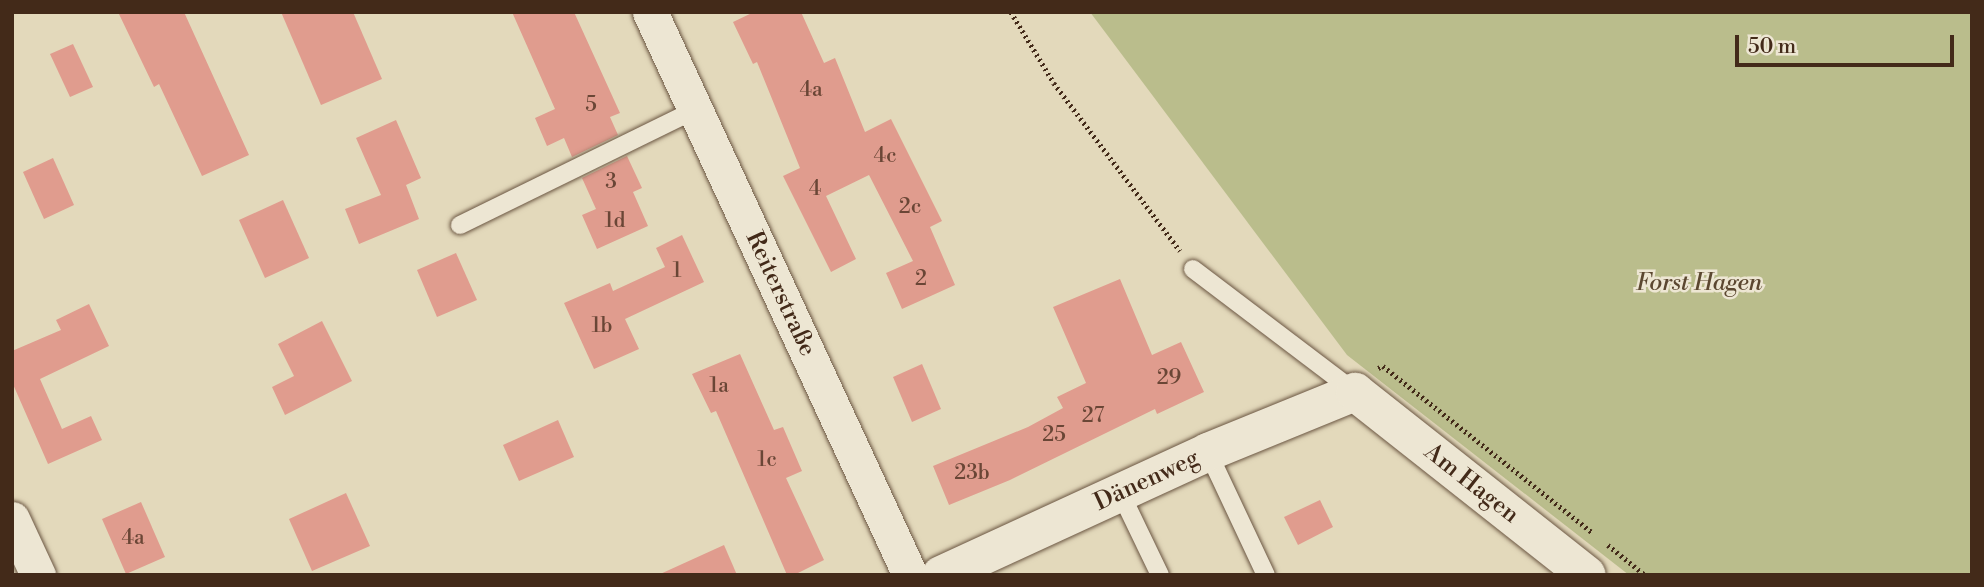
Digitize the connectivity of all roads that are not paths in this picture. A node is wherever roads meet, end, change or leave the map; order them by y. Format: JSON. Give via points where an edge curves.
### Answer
{"nodes":[{"id":1,"x":650,"y":12,"type":"edge"},
{"id":2,"x":695,"y":110,"type":"junction"},
{"id":3,"x":460,"y":225,"type":"dead end"},
{"id":4,"x":1193,"y":269,"type":"road end"},
{"id":5,"x":1355,"y":392,"type":"junction"},
{"id":6,"x":1208,"y":452,"type":"junction"},
{"id":7,"x":1121,"y":494,"type":"junction"},
{"id":8,"x":12,"y":519,"type":"edge"},
{"id":9,"x":38,"y":575,"type":"edge"},
{"id":10,"x":910,"y":575,"type":"edge"},
{"id":11,"x":941,"y":575,"type":"edge"},
{"id":12,"x":1160,"y":575,"type":"edge"},
{"id":13,"x":1266,"y":575,"type":"edge"},
{"id":14,"x":1587,"y":575,"type":"edge"}],
"edges":[{"from":1,"to":2,"type":"street","name":"Reiterstraße"},
{"from":2,"to":3,"type":"lane"},
{"from":2,"to":10,"type":"street","name":"Reiterstraße"},
{"from":4,"to":5,"type":"lane"},
{"from":5,"to":6,"type":"street","name":"Dänenweg"},
{"from":5,"to":14,"type":"street","name":"Am Hagen"},
{"from":6,"to":7,"type":"street","name":"Dänenweg"},
{"from":6,"to":13,"type":"lane"},
{"from":7,"to":11,"type":"street","name":"Dänenweg"},
{"from":7,"to":12,"type":"lane"},
{"from":8,"to":9,"type":"street"}]}
